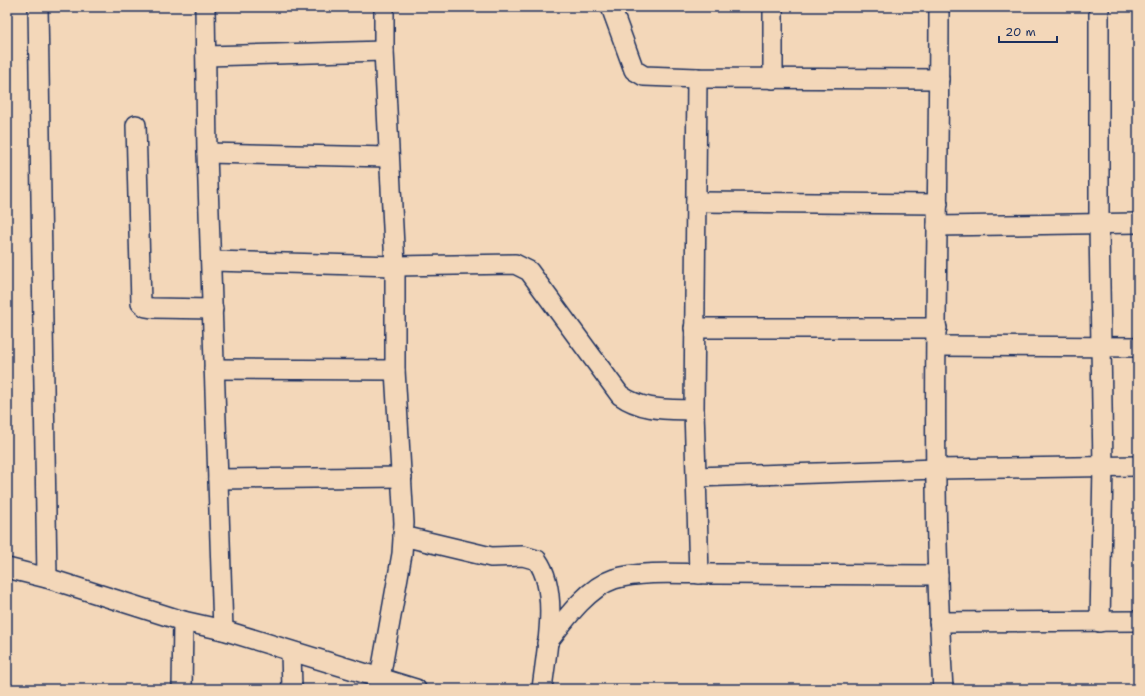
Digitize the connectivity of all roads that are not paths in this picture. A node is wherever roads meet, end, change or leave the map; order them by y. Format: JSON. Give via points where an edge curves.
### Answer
{"nodes":[{"id":1,"x":38,"y":7,"type":"edge"},
{"id":2,"x":205,"y":7,"type":"edge"},
{"id":3,"x":384,"y":7,"type":"edge"},
{"id":4,"x":611,"y":7,"type":"edge"},
{"id":5,"x":773,"y":7,"type":"edge"},
{"id":6,"x":940,"y":7,"type":"edge"},
{"id":7,"x":1099,"y":7,"type":"edge"},
{"id":8,"x":384,"y":52,"type":"junction"},
{"id":9,"x":206,"y":56,"type":"junction"},
{"id":10,"x":697,"y":78,"type":"junction"},
{"id":11,"x":773,"y":78,"type":"junction"},
{"id":12,"x":939,"y":80,"type":"junction"},
{"id":13,"x":136,"y":125,"type":"dead end"},
{"id":14,"x":207,"y":153,"type":"junction"},
{"id":15,"x":389,"y":157,"type":"junction"},
{"id":16,"x":696,"y":202,"type":"junction"},
{"id":17,"x":938,"y":204,"type":"junction"},
{"id":18,"x":1138,"y":223,"type":"edge"},
{"id":19,"x":1099,"y":225,"type":"junction"},
{"id":20,"x":938,"y":226,"type":"junction"},
{"id":21,"x":211,"y":261,"type":"junction"},
{"id":22,"x":395,"y":266,"type":"junction"},
{"id":23,"x":212,"y":309,"type":"junction"},
{"id":24,"x":694,"y":328,"type":"junction"},
{"id":25,"x":937,"y":337,"type":"junction"},
{"id":26,"x":1138,"y":347,"type":"edge"},
{"id":27,"x":1101,"y":348,"type":"junction"},
{"id":28,"x":214,"y":369,"type":"junction"},
{"id":29,"x":395,"y":370,"type":"junction"},
{"id":30,"x":694,"y":410,"type":"junction"},
{"id":31,"x":1103,"y":466,"type":"junction"},
{"id":32,"x":1138,"y":466,"type":"edge"},
{"id":33,"x":937,"y":469,"type":"junction"},
{"id":34,"x":402,"y":477,"type":"junction"},
{"id":35,"x":697,"y":477,"type":"junction"},
{"id":36,"x":218,"y":479,"type":"junction"},
{"id":37,"x":403,"y":536,"type":"junction"},
{"id":38,"x":7,"y":568,"type":"edge"},
{"id":39,"x":699,"y":574,"type":"junction"},
{"id":40,"x":938,"y":575,"type":"junction"},
{"id":41,"x":47,"y":578,"type":"junction"},
{"id":42,"x":183,"y":621,"type":"junction"},
{"id":43,"x":1138,"y":621,"type":"edge"},
{"id":44,"x":939,"y":622,"type":"junction"},
{"id":45,"x":1100,"y":622,"type":"junction"},
{"id":46,"x":223,"y":630,"type":"junction"},
{"id":47,"x":547,"y":643,"type":"junction"},
{"id":48,"x":291,"y":652,"type":"junction"},
{"id":49,"x":380,"y":678,"type":"junction"},
{"id":50,"x":182,"y":689,"type":"edge"},
{"id":51,"x":292,"y":689,"type":"edge"},
{"id":52,"x":416,"y":689,"type":"edge"},
{"id":53,"x":542,"y":689,"type":"edge"},
{"id":54,"x":943,"y":689,"type":"edge"}],
"edges":[{"from":1,"to":41,"type":"street"},
{"from":2,"to":9,"type":"street"},
{"from":3,"to":8,"type":"street"},
{"from":4,"to":10,"type":"street","via":[[634,70],[638,74],[651,77]]},
{"from":5,"to":11,"type":"street"},
{"from":6,"to":12,"type":"street"},
{"from":7,"to":19,"type":"street"},
{"from":8,"to":9,"type":"street"},
{"from":8,"to":15,"type":"street"},
{"from":9,"to":14,"type":"street"},
{"from":10,"to":11,"type":"street"},
{"from":10,"to":16,"type":"street"},
{"from":11,"to":12,"type":"street"},
{"from":12,"to":17,"type":"street"},
{"from":13,"to":23,"type":"street","via":[[141,303],[152,308]]},
{"from":14,"to":15,"type":"street"},
{"from":14,"to":21,"type":"street"},
{"from":15,"to":22,"type":"street"},
{"from":16,"to":17,"type":"street"},
{"from":16,"to":24,"type":"street"},
{"from":17,"to":20,"type":"street"},
{"from":18,"to":19,"type":"street"},
{"from":19,"to":20,"type":"street"},
{"from":19,"to":27,"type":"street"},
{"from":20,"to":25,"type":"street"},
{"from":21,"to":22,"type":"street"},
{"from":21,"to":23,"type":"street"},
{"from":22,"to":29,"type":"street"},
{"from":22,"to":30,"type":"street","via":[[522,266],[529,271],[620,396],[644,407]]},
{"from":23,"to":28,"type":"street"},
{"from":24,"to":25,"type":"street"},
{"from":24,"to":30,"type":"street"},
{"from":25,"to":27,"type":"street"},
{"from":25,"to":33,"type":"street"},
{"from":26,"to":27,"type":"street"},
{"from":27,"to":31,"type":"street"},
{"from":28,"to":29,"type":"street"},
{"from":28,"to":36,"type":"street"},
{"from":29,"to":34,"type":"street"},
{"from":30,"to":35,"type":"street"},
{"from":31,"to":32,"type":"street"},
{"from":31,"to":33,"type":"street"},
{"from":31,"to":45,"type":"street"},
{"from":33,"to":35,"type":"street"},
{"from":33,"to":40,"type":"street"},
{"from":34,"to":36,"type":"street"},
{"from":34,"to":37,"type":"street"},
{"from":35,"to":39,"type":"street"},
{"from":36,"to":46,"type":"street"},
{"from":37,"to":47,"type":"street","via":[[491,557],[523,556],[538,560],[544,572],[550,606]]},
{"from":37,"to":49,"type":"street"},
{"from":38,"to":41,"type":"street"},
{"from":39,"to":40,"type":"street"},
{"from":39,"to":47,"type":"street","via":[[652,574],[613,579],[583,600]]},
{"from":40,"to":44,"type":"street"},
{"from":41,"to":42,"type":"street"},
{"from":42,"to":46,"type":"street"},
{"from":42,"to":50,"type":"street"},
{"from":43,"to":45,"type":"street"},
{"from":44,"to":45,"type":"street"},
{"from":44,"to":54,"type":"street"},
{"from":46,"to":48,"type":"street"},
{"from":47,"to":53,"type":"street"},
{"from":48,"to":49,"type":"street"},
{"from":48,"to":51,"type":"street"},
{"from":49,"to":52,"type":"street"}]}
